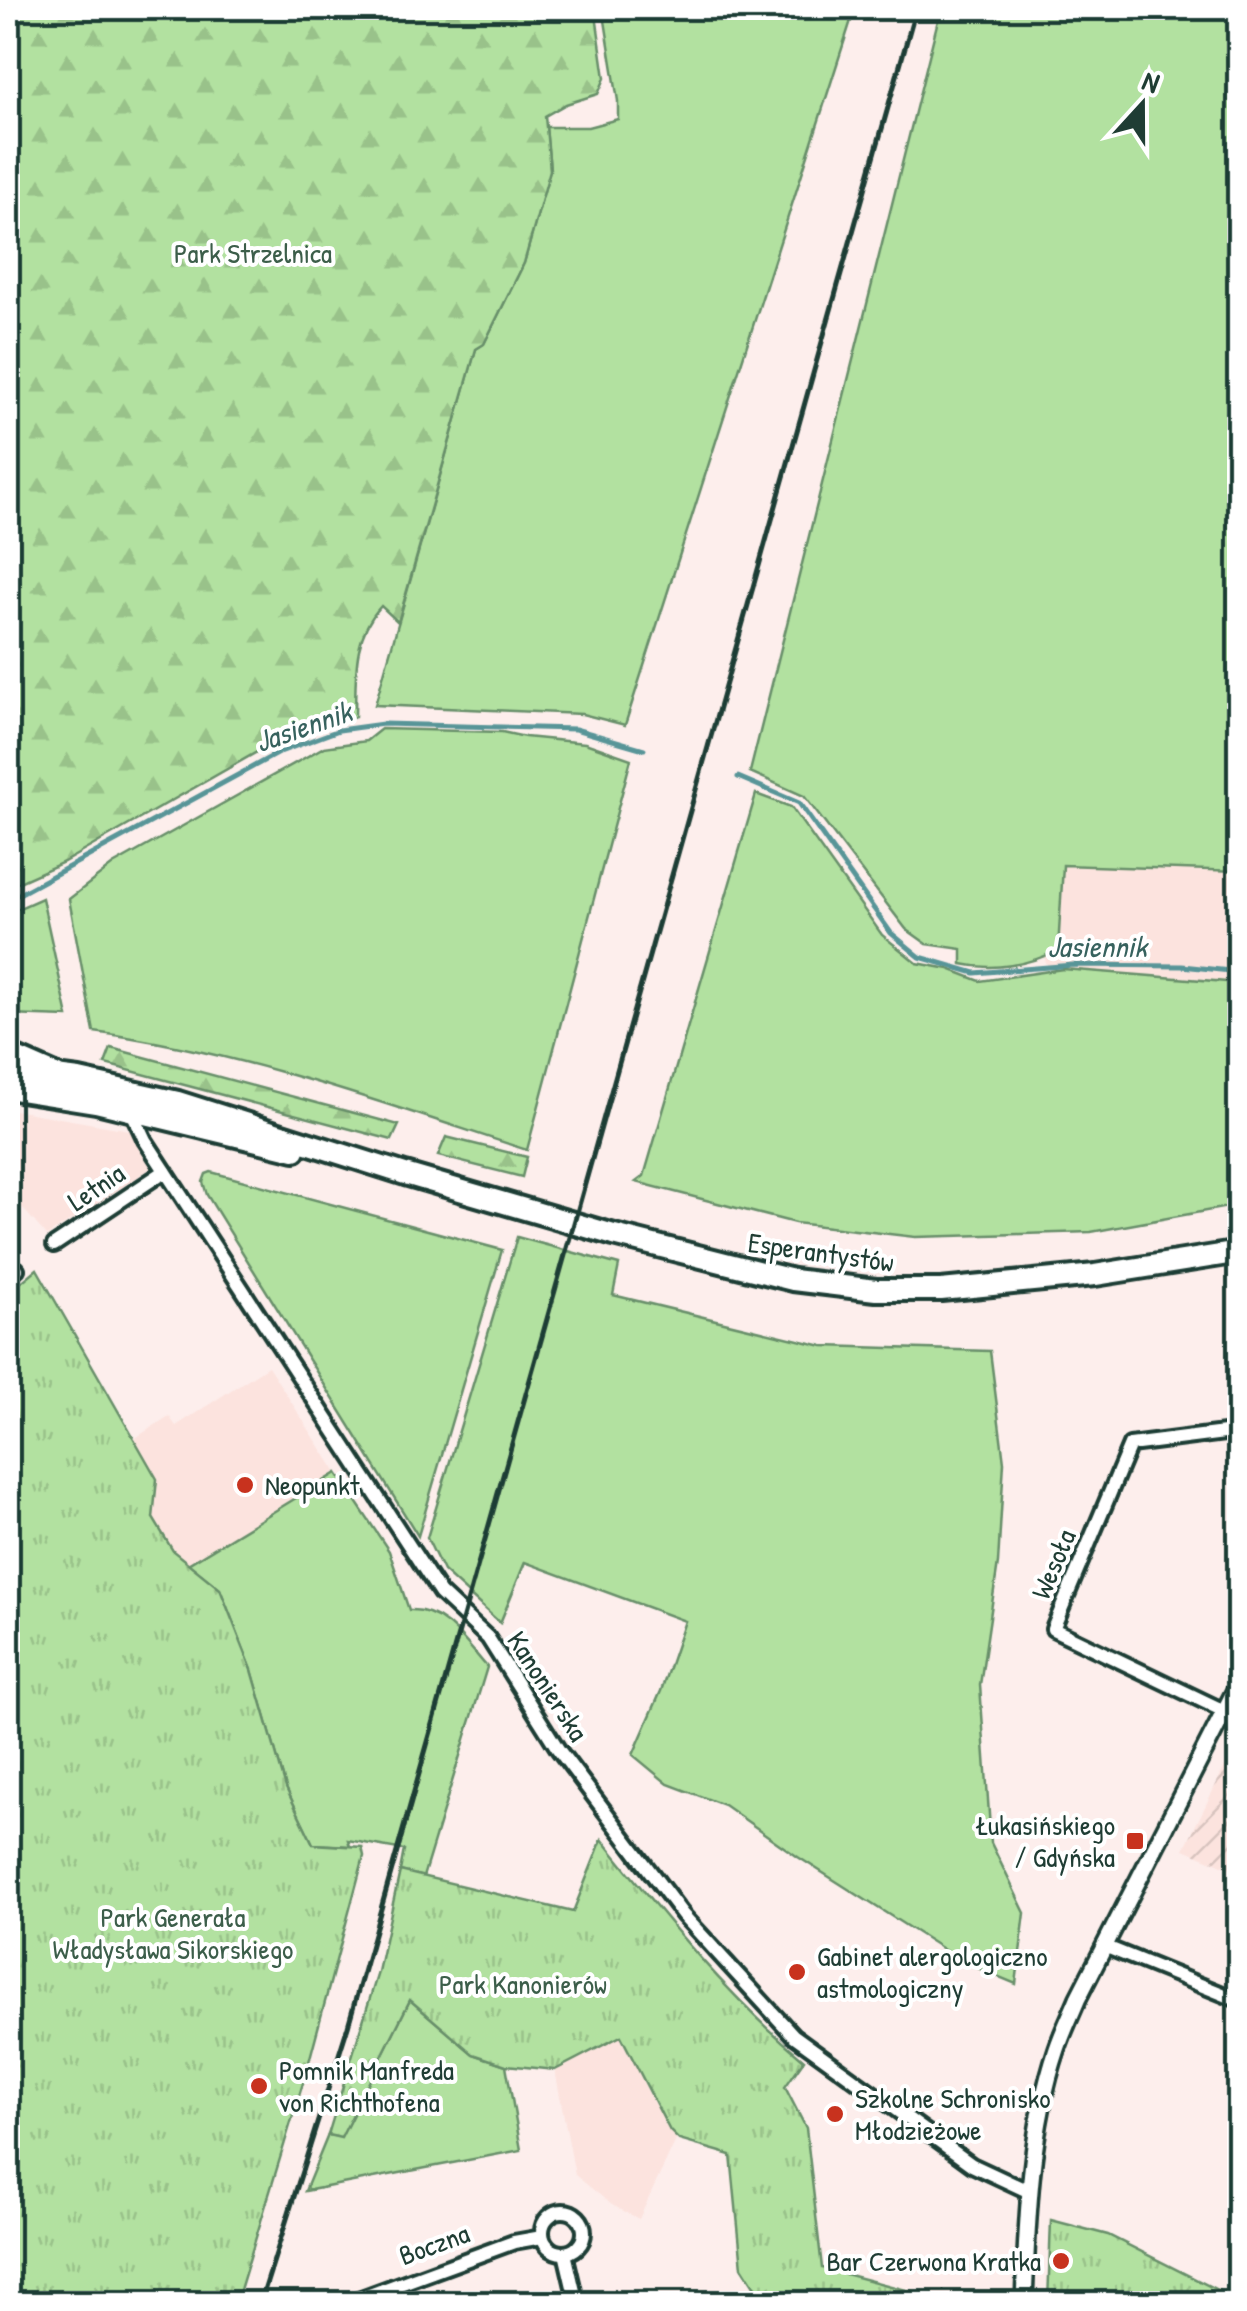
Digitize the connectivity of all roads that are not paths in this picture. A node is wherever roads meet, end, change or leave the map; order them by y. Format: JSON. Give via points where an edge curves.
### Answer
{"nodes":[{"id":1,"x":8,"y":1050,"type":"edge"},
{"id":2,"x":8,"y":1071,"type":"edge"},
{"id":3,"x":79,"y":1080,"type":"junction"},
{"id":4,"x":8,"y":1088,"type":"edge"},
{"id":5,"x":131,"y":1110,"type":"junction"},
{"id":6,"x":165,"y":1171,"type":"junction"},
{"id":7,"x":405,"y":1174,"type":"junction"},
{"id":8,"x":54,"y":1245,"type":"dead end"},
{"id":9,"x":1240,"y":1252,"type":"edge"},
{"id":10,"x":1240,"y":1430,"type":"edge"},
{"id":11,"x":1240,"y":1681,"type":"edge"},
{"id":12,"x":1224,"y":1711,"type":"junction"},
{"id":13,"x":1104,"y":1946,"type":"junction"},
{"id":14,"x":1240,"y":2001,"type":"edge"},
{"id":15,"x":1030,"y":2192,"type":"junction"},
{"id":16,"x":542,"y":2237,"type":"junction"},
{"id":17,"x":564,"y":2254,"type":"junction"},
{"id":18,"x":345,"y":2304,"type":"edge"},
{"id":19,"x":577,"y":2304,"type":"edge"},
{"id":20,"x":1024,"y":2304,"type":"edge"}],
"edges":[{"from":1,"to":3,"type":"street"},
{"from":2,"to":3,"type":"main road","name":"Esperantystów"},
{"from":3,"to":7,"type":"main road","name":"Esperantystów","via":[[178,1102]]},
{"from":4,"to":5,"type":"main road","name":"Esperantystów"},
{"from":5,"to":6,"type":"street","name":"Kanonierska"},
{"from":5,"to":7,"type":"main road","name":"Esperantystów"},
{"from":6,"to":8,"type":"street","name":"Letnia"},
{"from":6,"to":15,"type":"street","name":"Kanonierska","via":[[440,1594],[488,1638],[558,1749],[683,1916],[793,2035],[972,2165]]},
{"from":7,"to":9,"type":"main road","name":"Esperantystów","via":[[724,1265],[876,1290],[1095,1275]]},
{"from":10,"to":12,"type":"street","name":"Wesoła","via":[[1130,1446],[1053,1629]]},
{"from":11,"to":12,"type":"street"},
{"from":12,"to":13,"type":"street"},
{"from":13,"to":14,"type":"street"},
{"from":13,"to":15,"type":"street","via":[[1057,2049]]},
{"from":15,"to":20,"type":"street"},
{"from":16,"to":17,"type":"street"},
{"from":16,"to":17,"type":"street","via":[[554,2212],[576,2215],[584,2227],[582,2242]]},
{"from":16,"to":18,"type":"street","name":"Boczna"},
{"from":17,"to":19,"type":"street"}]}
